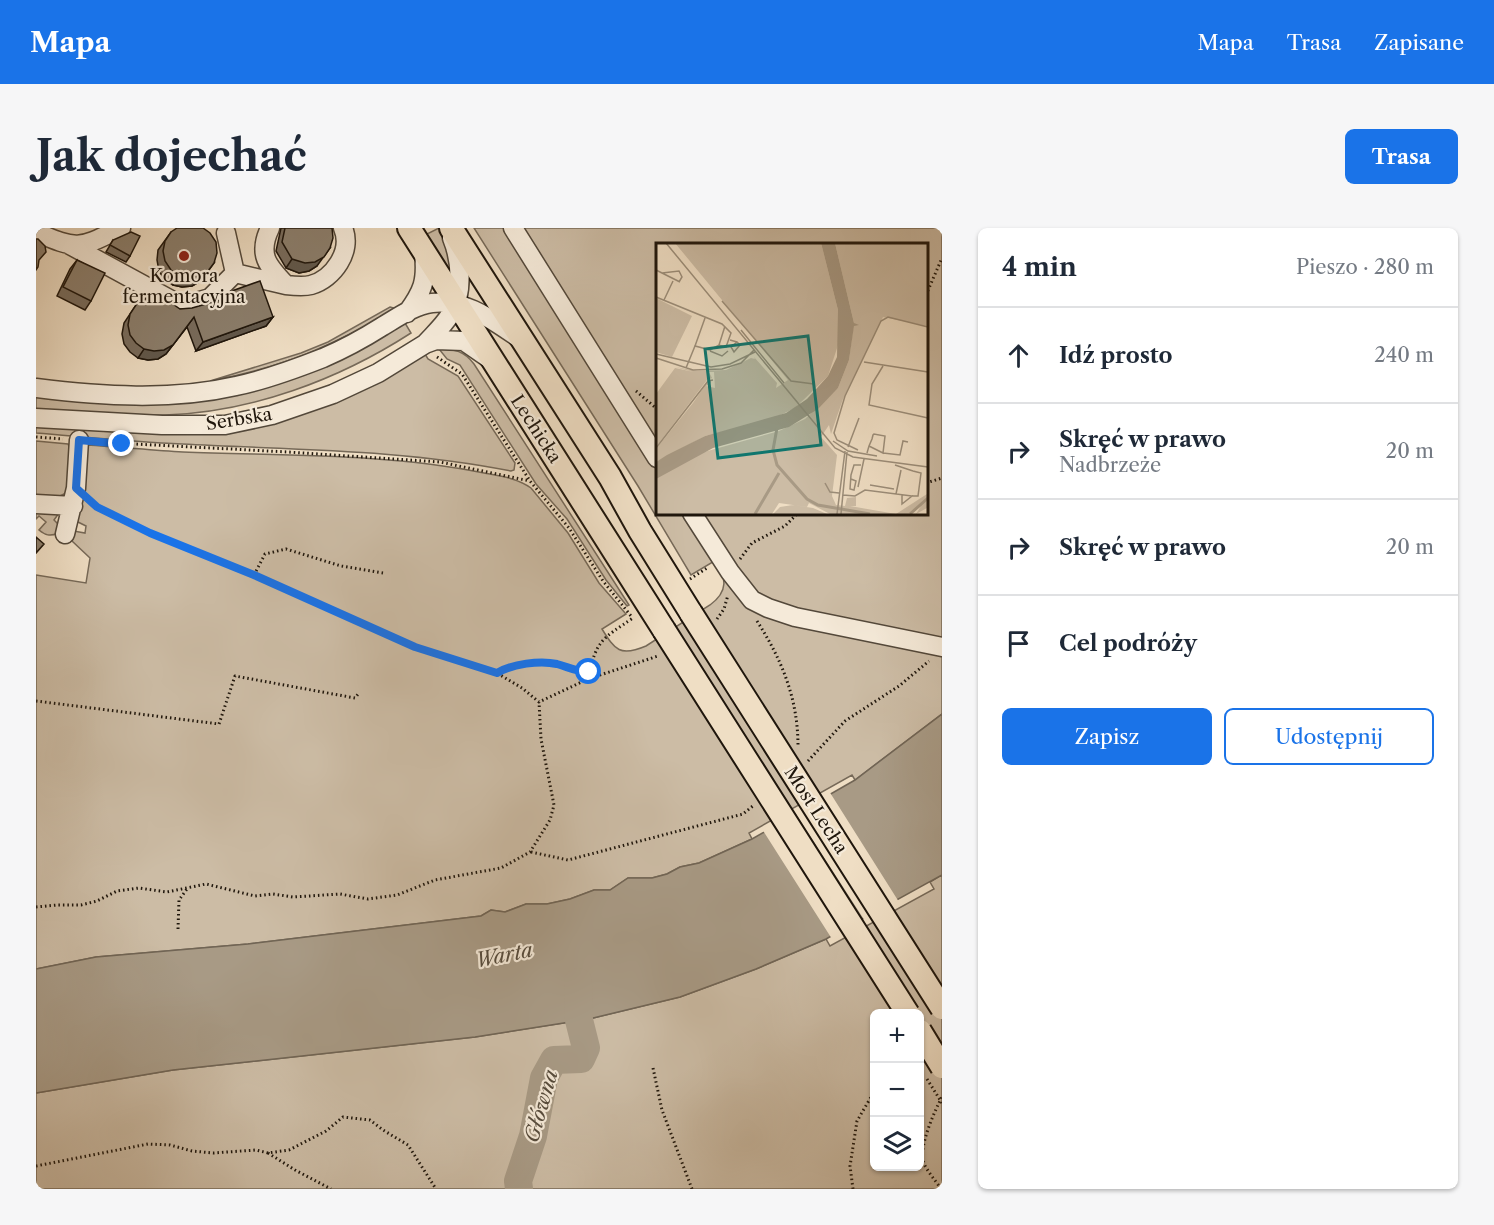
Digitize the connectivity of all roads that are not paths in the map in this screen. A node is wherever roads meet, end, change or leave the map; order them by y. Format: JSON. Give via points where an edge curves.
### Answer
{"nodes":[{"id":1,"x":121,"y":228,"type":"edge"},
{"id":2,"x":270,"y":228,"type":"edge"},
{"id":3,"x":343,"y":228,"type":"edge"},
{"id":4,"x":409,"y":228,"type":"edge"},
{"id":5,"x":449,"y":228,"type":"edge"},
{"id":6,"x":513,"y":228,"type":"edge"},
{"id":7,"x":224,"y":230,"type":"edge"},
{"id":8,"x":36,"y":232,"type":"edge"},
{"id":9,"x":70,"y":245,"type":"junction"},
{"id":10,"x":424,"y":253,"type":"junction"},
{"id":11,"x":235,"y":273,"type":"junction"},
{"id":12,"x":286,"y":285,"type":"junction"},
{"id":13,"x":456,"y":304,"type":"junction"},
{"id":14,"x":407,"y":313,"type":"junction"},
{"id":15,"x":523,"y":340,"type":"junction"},
{"id":16,"x":428,"y":347,"type":"junction"},
{"id":17,"x":491,"y":359,"type":"junction"},
{"id":18,"x":36,"y":388,"type":"edge"},
{"id":19,"x":36,"y":418,"type":"edge"},
{"id":20,"x":79,"y":440,"type":"road end"},
{"id":21,"x":656,"y":456,"type":"edge"},
{"id":22,"x":75,"y":497,"type":"junction"},
{"id":23,"x":36,"y":504,"type":"edge"},
{"id":24,"x":693,"y":514,"type":"edge"},
{"id":25,"x":65,"y":534,"type":"dead end"},
{"id":26,"x":690,"y":613,"type":"joint"},
{"id":27,"x":664,"y":630,"type":"joint"},
{"id":28,"x":942,"y":647,"type":"edge"},
{"id":29,"x":942,"y":1008,"type":"edge"},
{"id":30,"x":905,"y":1009,"type":"edge"},
{"id":31,"x":924,"y":1043,"type":"edge"},
{"id":32,"x":934,"y":1072,"type":"edge"}],
"edges":[{"from":1,"to":9,"type":"street","via":[[93,242]]},
{"from":2,"to":12,"type":"street","via":[[264,241],[267,265]]},
{"from":3,"to":12,"type":"street","via":[[344,254],[331,275],[310,286]]},
{"from":4,"to":10,"type":"main road","name":"Lechicka"},
{"from":5,"to":13,"type":"street","via":[[458,256]]},
{"from":5,"to":15,"type":"main road","name":"Lechicka"},
{"from":6,"to":21,"type":"street"},
{"from":7,"to":11,"type":"street"},
{"from":8,"to":9,"type":"street"},
{"from":9,"to":11,"type":"street","via":[[182,306],[210,298]]},
{"from":10,"to":13,"type":"main road","name":"Lechicka"},
{"from":10,"to":14,"type":"street","name":"Serbska","via":[[423,287]]},
{"from":11,"to":12,"type":"street"},
{"from":13,"to":14,"type":"street","name":"Serbska","via":[[430,303]]},
{"from":13,"to":15,"type":"street","name":"Serbska","via":[[483,314]]},
{"from":13,"to":16,"type":"street","name":"Serbska"},
{"from":13,"to":17,"type":"main road","name":"Lechicka"},
{"from":14,"to":18,"type":"street","name":"Serbska","via":[[324,357],[236,386],[143,395]]},
{"from":15,"to":26,"type":"main road","name":"Lechicka"},
{"from":16,"to":17,"type":"street","name":"Serbska","via":[[436,340],[464,341]]},
{"from":16,"to":19,"type":"street","name":"Serbska","via":[[333,394],[248,421],[179,426]]},
{"from":17,"to":27,"type":"main road","name":"Lechicka"},
{"from":20,"to":22,"type":"street"},
{"from":22,"to":23,"type":"street"},
{"from":22,"to":25,"type":"street"},
{"from":24,"to":28,"type":"street","via":[[752,600],[795,616]]},
{"from":26,"to":29,"type":"main road","name":"Most Lecha","bridge":true},
{"from":27,"to":30,"type":"main road","name":"Most Lecha","bridge":true},
{"from":31,"to":32,"type":"main road","bridge":true}]}
